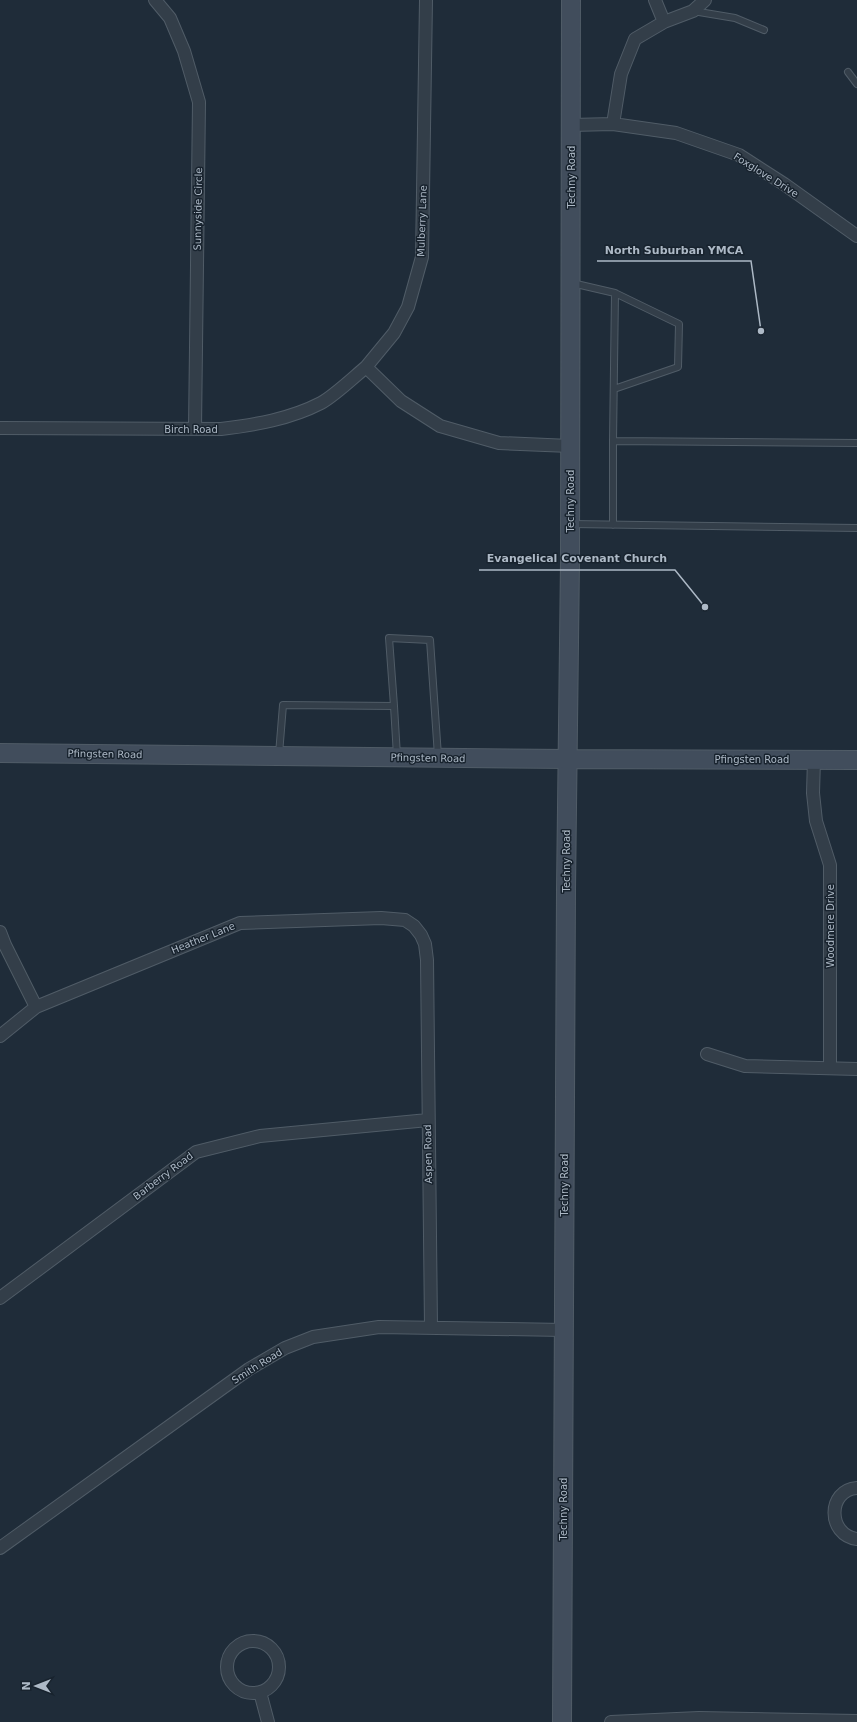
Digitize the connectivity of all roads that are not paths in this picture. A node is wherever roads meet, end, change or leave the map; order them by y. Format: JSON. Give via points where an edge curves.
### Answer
{"nodes":[{"id":1,"x":154,"y":0,"type":"edge"},
{"id":2,"x":426,"y":0,"type":"edge"},
{"id":3,"x":571,"y":0,"type":"edge"},
{"id":4,"x":655,"y":0,"type":"edge"},
{"id":5,"x":705,"y":0,"type":"edge"},
{"id":6,"x":693,"y":11,"type":"junction"},
{"id":7,"x":664,"y":22,"type":"junction"},
{"id":8,"x":764,"y":30,"type":"dead end"},
{"id":9,"x":848,"y":72,"type":"dead end"},
{"id":10,"x":857,"y":84,"type":"edge"},
{"id":11,"x":571,"y":124,"type":"junction"},
{"id":12,"x":613,"y":124,"type":"junction"},
{"id":13,"x":857,"y":236,"type":"edge"},
{"id":14,"x":571,"y":283,"type":"junction"},
{"id":15,"x":615,"y":293,"type":"junction"},
{"id":16,"x":366,"y":367,"type":"junction"},
{"id":17,"x":614,"y":389,"type":"junction"},
{"id":18,"x":0,"y":428,"type":"edge"},
{"id":19,"x":195,"y":429,"type":"junction"},
{"id":20,"x":613,"y":441,"type":"junction"},
{"id":21,"x":857,"y":443,"type":"edge"},
{"id":22,"x":570,"y":446,"type":"junction"},
{"id":23,"x":570,"y":524,"type":"junction"},
{"id":24,"x":612,"y":525,"type":"junction"},
{"id":25,"x":857,"y":528,"type":"edge"},
{"id":26,"x":394,"y":706,"type":"junction"},
{"id":27,"x":0,"y":753,"type":"edge"},
{"id":28,"x":278,"y":756,"type":"junction"},
{"id":29,"x":397,"y":757,"type":"junction"},
{"id":30,"x":438,"y":758,"type":"junction"},
{"id":31,"x":567,"y":759,"type":"junction"},
{"id":32,"x":814,"y":759,"type":"junction"},
{"id":33,"x":857,"y":760,"type":"edge"},
{"id":34,"x":0,"y":932,"type":"edge"},
{"id":35,"x":426,"y":981,"type":"joint"},
{"id":36,"x":36,"y":1007,"type":"junction"},
{"id":37,"x":0,"y":1036,"type":"edge"},
{"id":38,"x":707,"y":1054,"type":"dead end"},
{"id":39,"x":830,"y":1068,"type":"junction"},
{"id":40,"x":857,"y":1069,"type":"edge"},
{"id":41,"x":428,"y":1120,"type":"junction"},
{"id":42,"x":0,"y":1298,"type":"edge"},
{"id":43,"x":431,"y":1327,"type":"junction"},
{"id":44,"x":564,"y":1330,"type":"junction"},
{"id":45,"x":857,"y":1488,"type":"edge"},
{"id":46,"x":857,"y":1539,"type":"edge"},
{"id":47,"x":0,"y":1548,"type":"edge"},
{"id":48,"x":260,"y":1692,"type":"junction"},
{"id":49,"x":698,"y":1720,"type":"edge"},
{"id":50,"x":857,"y":1721,"type":"edge"},
{"id":51,"x":268,"y":1722,"type":"edge"},
{"id":52,"x":562,"y":1722,"type":"edge"},
{"id":53,"x":611,"y":1722,"type":"edge"}],
"edges":[{"from":1,"to":19,"type":"street","name":"Sunnyside Circle","via":[[170,18],[184,51],[199,102]]},
{"from":2,"to":16,"type":"street","name":"Mulberry Lane","via":[[422,257],[405,314],[394,333]]},
{"from":3,"to":11,"type":"main road","name":"Techny Road"},
{"from":4,"to":7,"type":"street"},
{"from":5,"to":6,"type":"street"},
{"from":6,"to":7,"type":"street"},
{"from":6,"to":8,"type":"lane","via":[[734,18]]},
{"from":7,"to":12,"type":"street","via":[[635,39],[621,74]]},
{"from":9,"to":10,"type":"lane"},
{"from":11,"to":12,"type":"street","name":"Foxglove Drive"},
{"from":11,"to":14,"type":"main road","name":"Techny Road"},
{"from":12,"to":13,"type":"street","name":"Foxglove Drive","via":[[676,133],[739,155]]},
{"from":14,"to":15,"type":"lane"},
{"from":14,"to":22,"type":"main road","name":"Techny Road"},
{"from":15,"to":17,"type":"lane"},
{"from":15,"to":17,"type":"lane","via":[[679,324],[679,346],[678,367]]},
{"from":16,"to":19,"type":"street","name":"Birch Road","via":[[322,403],[283,418],[249,426]]},
{"from":16,"to":22,"type":"street","via":[[401,402],[440,426],[499,443]]},
{"from":17,"to":20,"type":"lane"},
{"from":18,"to":19,"type":"street","name":"Birch Road"},
{"from":20,"to":21,"type":"lane"},
{"from":20,"to":24,"type":"lane"},
{"from":22,"to":23,"type":"main road","name":"Techny Road"},
{"from":23,"to":24,"type":"lane"},
{"from":23,"to":31,"type":"main road","name":"Techny Road"},
{"from":24,"to":25,"type":"lane"},
{"from":26,"to":28,"type":"lane","via":[[283,705]]},
{"from":26,"to":29,"type":"lane"},
{"from":26,"to":30,"type":"lane","via":[[389,638],[430,640]]},
{"from":27,"to":28,"type":"main road","name":"Pfingsten Road"},
{"from":28,"to":29,"type":"main road","name":"Pfingsten Road"},
{"from":29,"to":30,"type":"main road","name":"Pfingsten Road"},
{"from":30,"to":31,"type":"main road","name":"Pfingsten Road"},
{"from":31,"to":32,"type":"main road","name":"Pfingsten Road"},
{"from":31,"to":44,"type":"main road","name":"Techny Road"},
{"from":32,"to":33,"type":"main road","name":"Pfingsten Road"},
{"from":32,"to":39,"type":"street","name":"Woodmere Drive","via":[[813,793],[816,821],[830,865]]},
{"from":34,"to":36,"type":"street"},
{"from":35,"to":36,"type":"street","name":"Heather Lane","via":[[426,944],[414,926],[405,920],[381,918],[240,923]]},
{"from":35,"to":41,"type":"street","name":"Aspen Road"},
{"from":36,"to":37,"type":"street","name":"Heather Lane"},
{"from":38,"to":39,"type":"street","via":[[745,1066]]},
{"from":39,"to":40,"type":"street"},
{"from":41,"to":42,"type":"street","name":"Barberry Road","via":[[260,1136],[196,1152]]},
{"from":41,"to":43,"type":"street","name":"Aspen Road"},
{"from":43,"to":44,"type":"street","name":"Smith Road"},
{"from":43,"to":47,"type":"street","name":"Smith Road","via":[[379,1327],[313,1337],[285,1348],[249,1369]]},
{"from":44,"to":52,"type":"main road","name":"Techny Road"},
{"from":45,"to":46,"type":"street","via":[[840,1497],[834,1511],[842,1532]]},
{"from":48,"to":48,"type":"street","via":[[270,1686],[276,1678],[276,1656],[265,1644],[243,1643],[229,1656],[228,1675],[233,1684],[241,1690],[250,1693]]},
{"from":48,"to":51,"type":"street"},
{"from":49,"to":50,"type":"street"},
{"from":49,"to":53,"type":"street"}]}
